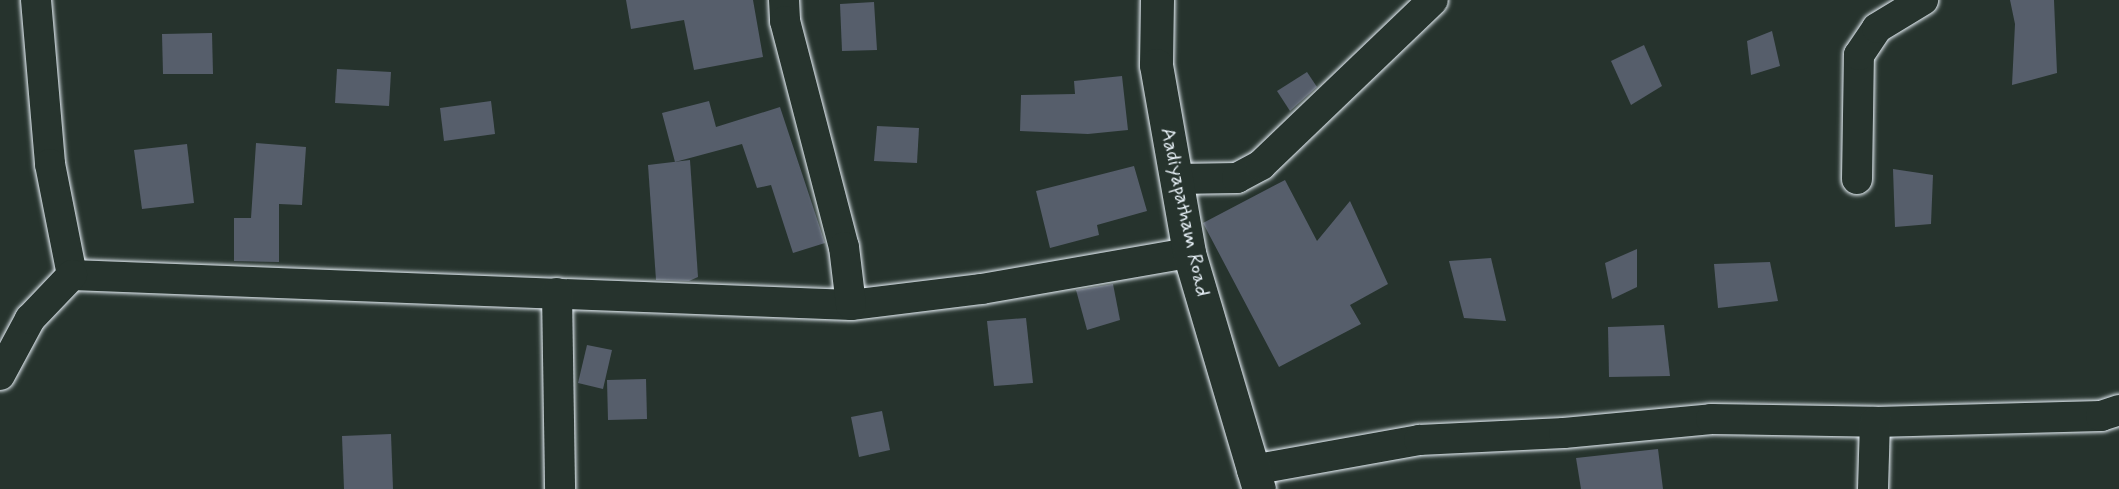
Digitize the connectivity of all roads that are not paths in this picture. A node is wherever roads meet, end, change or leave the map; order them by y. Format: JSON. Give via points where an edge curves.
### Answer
{"nodes":[{"id":1,"x":36,"y":0,"type":"edge"},
{"id":2,"x":784,"y":0,"type":"edge"},
{"id":3,"x":1157,"y":0,"type":"edge"},
{"id":4,"x":1433,"y":0,"type":"edge"},
{"id":5,"x":1923,"y":0,"type":"edge"},
{"id":6,"x":1176,"y":178,"type":"junction"},
{"id":7,"x":1857,"y":179,"type":"dead end"},
{"id":8,"x":1189,"y":253,"type":"junction"},
{"id":9,"x":72,"y":275,"type":"junction"},
{"id":10,"x":557,"y":293,"type":"junction"},
{"id":11,"x":850,"y":305,"type":"junction"},
{"id":12,"x":0,"y":375,"type":"edge"},
{"id":13,"x":2119,"y":410,"type":"edge"},
{"id":14,"x":1875,"y":422,"type":"junction"},
{"id":15,"x":1256,"y":480,"type":"edge"},
{"id":16,"x":560,"y":489,"type":"edge"},
{"id":17,"x":1873,"y":489,"type":"edge"}],
"edges":[{"from":1,"to":9,"type":"street","via":[[50,164]]},
{"from":2,"to":11,"type":"street","via":[[787,32],[844,247]]},
{"from":3,"to":6,"type":"street","name":"Aadiyapatham Road","via":[[1156,64]]},
{"from":4,"to":6,"type":"street","via":[[1262,165],[1237,178]]},
{"from":5,"to":7,"type":"street","via":[[1877,28],[1859,55]]},
{"from":6,"to":8,"type":"street","name":"Aadiyapatham Road"},
{"from":8,"to":11,"type":"street","via":[[982,290]]},
{"from":8,"to":15,"type":"street","name":"Aadiyapatham Road"},
{"from":9,"to":10,"type":"street"},
{"from":9,"to":12,"type":"street","via":[[30,319]]},
{"from":10,"to":11,"type":"street"},
{"from":10,"to":16,"type":"street"},
{"from":13,"to":14,"type":"street","via":[[2101,416]]},
{"from":14,"to":15,"type":"street","via":[[1712,419],[1564,433],[1419,440]]},
{"from":14,"to":17,"type":"street"}]}
